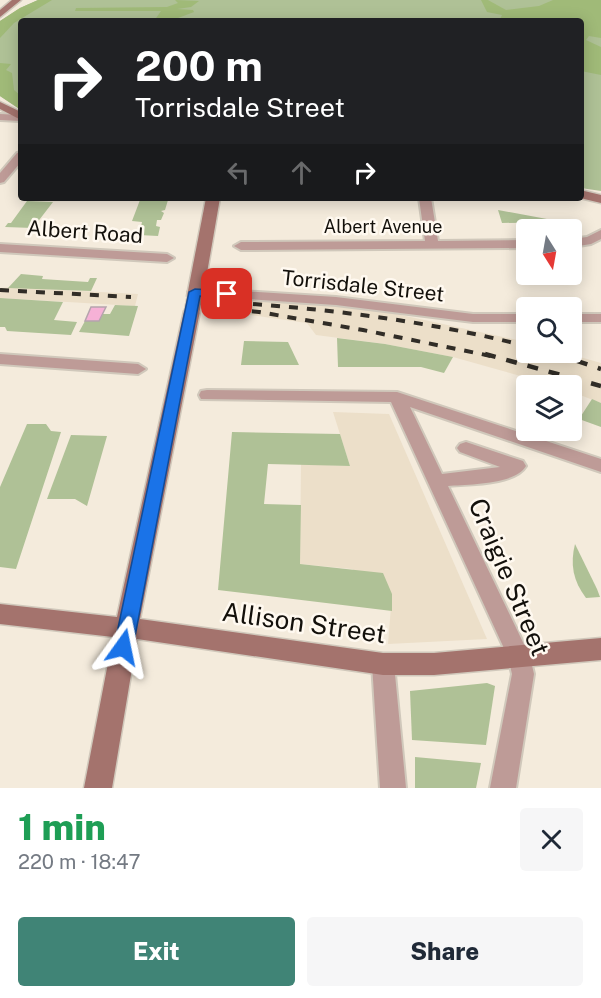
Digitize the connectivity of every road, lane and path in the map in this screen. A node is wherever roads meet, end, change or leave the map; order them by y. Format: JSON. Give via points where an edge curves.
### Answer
{"nodes":[{"id":1,"x":17,"y":0,"type":"edge"},
{"id":2,"x":0,"y":14,"type":"edge"},
{"id":3,"x":0,"y":105,"type":"edge"},
{"id":4,"x":18,"y":116,"type":"edge"},
{"id":5,"x":0,"y":117,"type":"edge"},
{"id":6,"x":18,"y":118,"type":"edge"},
{"id":7,"x":17,"y":159,"type":"edge"},
{"id":8,"x":0,"y":163,"type":"edge"},
{"id":9,"x":0,"y":180,"type":"edge"},
{"id":10,"x":584,"y":195,"type":"edge"},
{"id":11,"x":601,"y":199,"type":"edge"},
{"id":12,"x":212,"y":201,"type":"edge"},
{"id":13,"x":425,"y":201,"type":"edge"},
{"id":14,"x":601,"y":234,"type":"edge"},
{"id":15,"x":582,"y":241,"type":"edge"},
{"id":16,"x":516,"y":244,"type":"edge"},
{"id":17,"x":432,"y":245,"type":"junction"},
{"id":18,"x":241,"y":246,"type":"dead end"},
{"id":19,"x":0,"y":248,"type":"edge"},
{"id":20,"x":167,"y":258,"type":"dead end"},
{"id":21,"x":194,"y":300,"type":"junction"},
{"id":22,"x":516,"y":318,"type":"edge"},
{"id":23,"x":582,"y":318,"type":"edge"},
{"id":24,"x":601,"y":318,"type":"edge"},
{"id":25,"x":2,"y":363,"type":"edge"},
{"id":26,"x":138,"y":369,"type":"dead end"},
{"id":27,"x":207,"y":395,"type":"dead end"},
{"id":28,"x":397,"y":397,"type":"junction"},
{"id":29,"x":466,"y":448,"type":"dead end"},
{"id":30,"x":601,"y":466,"type":"edge"},
{"id":31,"x":437,"y":481,"type":"junction"},
{"id":32,"x":0,"y":614,"type":"edge"},
{"id":33,"x":127,"y":628,"type":"junction"},
{"id":34,"x":601,"y":649,"type":"edge"},
{"id":35,"x":519,"y":657,"type":"junction"},
{"id":36,"x":383,"y":664,"type":"junction"},
{"id":37,"x":98,"y":788,"type":"edge"},
{"id":38,"x":393,"y":788,"type":"edge"},
{"id":39,"x":503,"y":788,"type":"edge"}],
"edges":[{"from":1,"to":2,"type":"street"},
{"from":3,"to":4,"type":"street"},
{"from":5,"to":6,"type":"street"},
{"from":7,"to":8,"type":"street"},
{"from":7,"to":9,"type":"street"},
{"from":10,"to":11,"type":"street"},
{"from":12,"to":21,"type":"street"},
{"from":13,"to":17,"type":"street"},
{"from":14,"to":15,"type":"street"},
{"from":16,"to":17,"type":"street","name":"Albert Avenue"},
{"from":17,"to":18,"type":"street","name":"Albert Avenue"},
{"from":19,"to":20,"type":"street","name":"Albert Road"},
{"from":21,"to":22,"type":"street","name":"Torrisdale Street","via":[[336,301],[473,318]]},
{"from":21,"to":33,"type":"street"},
{"from":23,"to":24,"type":"street"},
{"from":25,"to":26,"type":"street"},
{"from":27,"to":28,"type":"street"},
{"from":28,"to":30,"type":"street"},
{"from":28,"to":31,"type":"street","name":"Craigie Street"},
{"from":29,"to":31,"type":"street","via":[[517,466],[501,474]]},
{"from":31,"to":35,"type":"street","name":"Craigie Street"},
{"from":32,"to":33,"type":"street","name":"Allison Street"},
{"from":33,"to":36,"type":"street","name":"Allison Street"},
{"from":33,"to":37,"type":"street"},
{"from":34,"to":35,"type":"street","name":"Allison Street"},
{"from":35,"to":36,"type":"street","name":"Allison Street"},
{"from":35,"to":39,"type":"street","name":"Craigie Street","via":[[523,674]]},
{"from":36,"to":38,"type":"street"}]}
